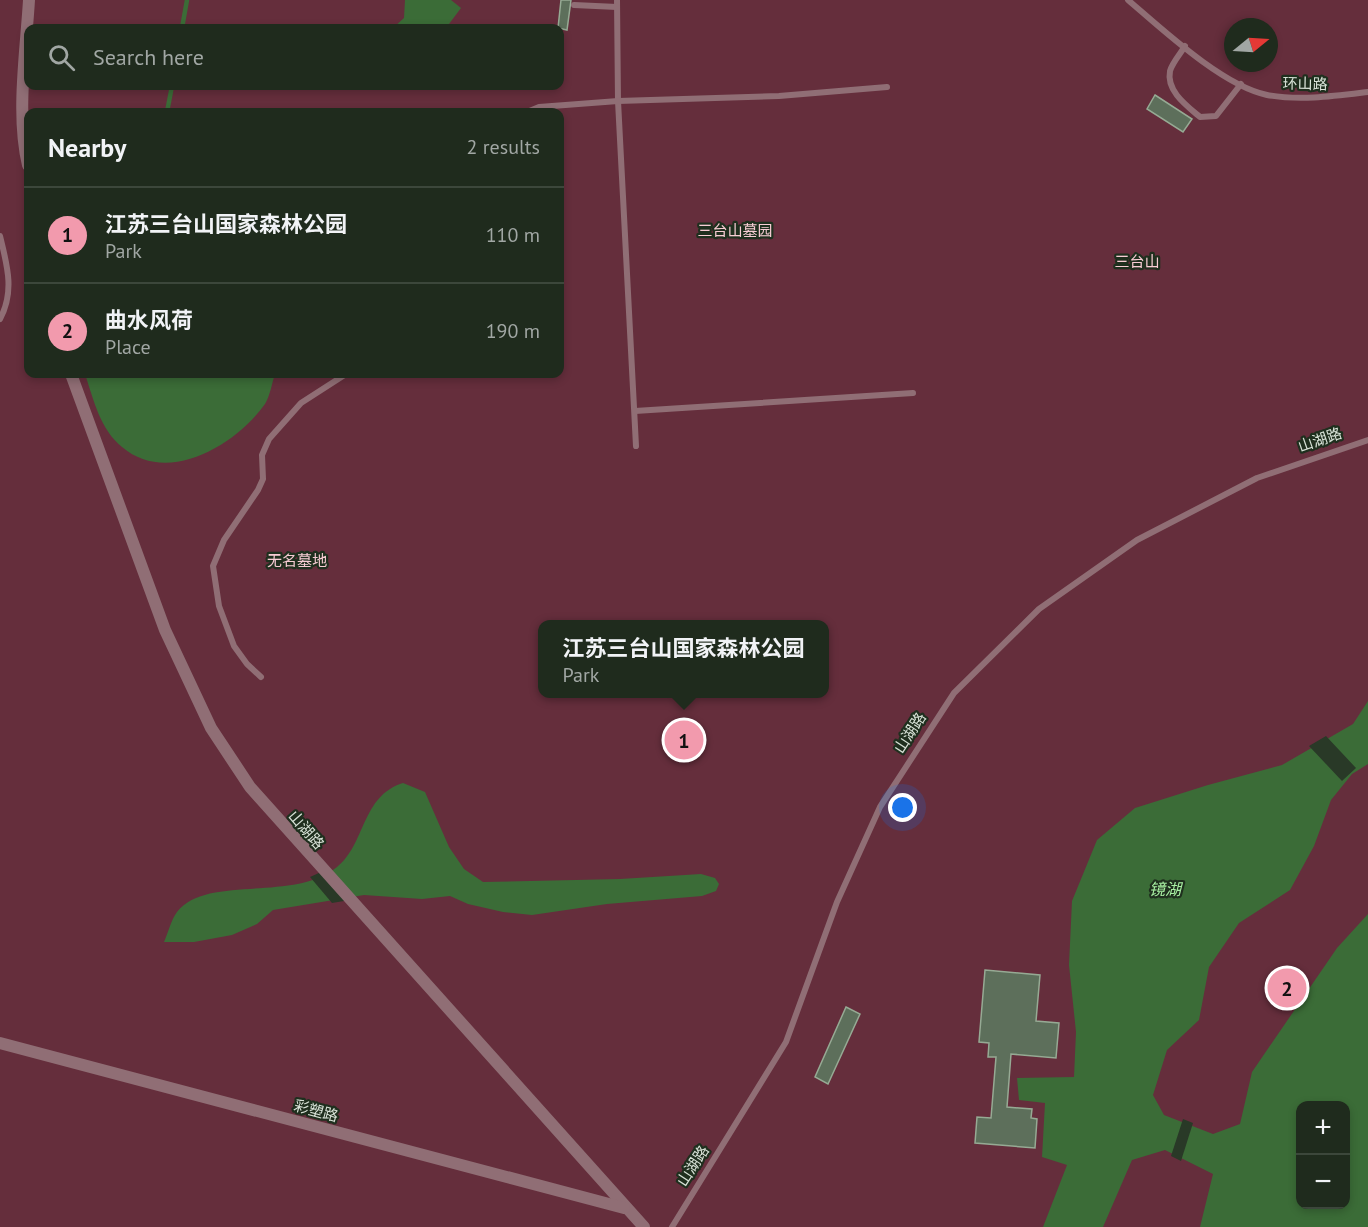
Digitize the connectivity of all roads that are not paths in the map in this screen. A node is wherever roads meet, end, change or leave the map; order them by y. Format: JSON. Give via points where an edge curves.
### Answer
{"nodes":[{"id":1,"x":28,"y":0,"type":"edge"},
{"id":2,"x":1128,"y":0,"type":"edge"},
{"id":3,"x":617,"y":3,"type":"edge"},
{"id":4,"x":574,"y":5,"type":"dead end"},
{"id":5,"x":27,"y":24,"type":"edge"},
{"id":6,"x":1185,"y":46,"type":"junction"},
{"id":7,"x":1241,"y":84,"type":"junction"},
{"id":8,"x":887,"y":87,"type":"dead end"},
{"id":9,"x":24,"y":90,"type":"edge"},
{"id":10,"x":1368,"y":92,"type":"edge"},
{"id":11,"x":618,"y":101,"type":"junction"},
{"id":12,"x":24,"y":108,"type":"edge"},
{"id":13,"x":536,"y":108,"type":"edge"},
{"id":14,"x":0,"y":236,"type":"edge"},
{"id":15,"x":0,"y":319,"type":"edge"},
{"id":16,"x":71,"y":378,"type":"edge"},
{"id":17,"x":340,"y":378,"type":"edge"},
{"id":18,"x":913,"y":393,"type":"dead end"},
{"id":19,"x":635,"y":411,"type":"junction"},
{"id":20,"x":1368,"y":440,"type":"edge"},
{"id":21,"x":636,"y":446,"type":"dead end"},
{"id":22,"x":261,"y":677,"type":"dead end"},
{"id":23,"x":0,"y":1042,"type":"edge"},
{"id":24,"x":624,"y":1208,"type":"junction"},
{"id":25,"x":644,"y":1227,"type":"edge"},
{"id":26,"x":672,"y":1227,"type":"edge"}],
"edges":[{"from":1,"to":5,"type":"street"},
{"from":2,"to":6,"type":"lane","name":"环山路"},
{"from":3,"to":4,"type":"lane"},
{"from":3,"to":11,"type":"lane"},
{"from":6,"to":7,"type":"lane","name":"环山路","via":[[1231,81]]},
{"from":6,"to":7,"type":"lane","via":[[1170,71],[1172,87],[1200,117],[1216,117]]},
{"from":7,"to":10,"type":"lane","name":"环山路","via":[[1267,95],[1282,96],[1322,98]]},
{"from":8,"to":11,"type":"lane","via":[[778,96]]},
{"from":9,"to":12,"type":"street"},
{"from":11,"to":13,"type":"lane"},
{"from":11,"to":19,"type":"lane"},
{"from":14,"to":15,"type":"lane","via":[[10,288]]},
{"from":16,"to":24,"type":"street","name":"山湖路","via":[[165,630],[211,728],[250,787]]},
{"from":17,"to":22,"type":"lane","via":[[301,403],[269,439],[262,455],[263,479],[224,540],[213,566],[219,606],[234,646]]},
{"from":18,"to":19,"type":"lane"},
{"from":19,"to":21,"type":"lane"},
{"from":20,"to":26,"type":"lane","name":"山湖路","via":[[1257,478],[1137,540],[1038,609],[954,693],[880,807],[837,902],[786,1041]]},
{"from":23,"to":24,"type":"street","name":"彩塑路"},
{"from":24,"to":25,"type":"street","name":"山湖路"}]}
